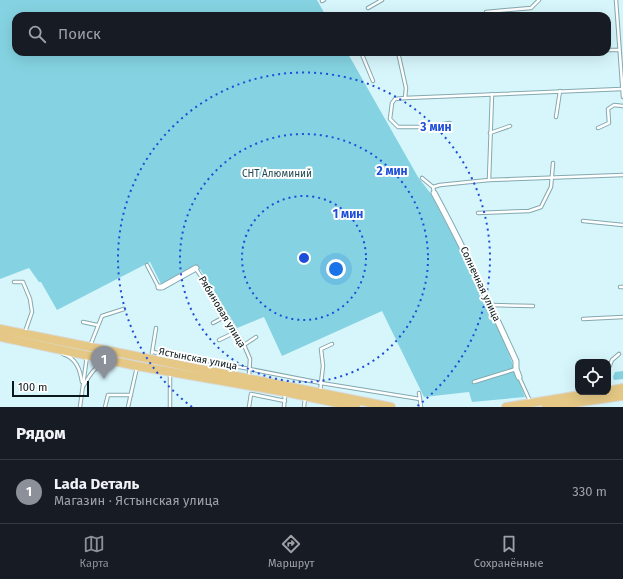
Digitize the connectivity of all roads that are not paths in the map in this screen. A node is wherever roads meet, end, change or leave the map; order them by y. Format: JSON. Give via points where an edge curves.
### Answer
{"nodes":[{"id":1,"x":382,"y":0,"type":"edge"},
{"id":2,"x":539,"y":0,"type":"edge"},
{"id":3,"x":616,"y":0,"type":"edge"},
{"id":4,"x":368,"y":8,"type":"dead end"},
{"id":5,"x":486,"y":12,"type":"dead end"},
{"id":6,"x":611,"y":50,"type":"edge"},
{"id":7,"x":619,"y":50,"type":"junction"},
{"id":8,"x":363,"y":56,"type":"edge"},
{"id":9,"x":399,"y":56,"type":"edge"},
{"id":10,"x":373,"y":81,"type":"dead end"},
{"id":11,"x":622,"y":89,"type":"edge"},
{"id":12,"x":560,"y":92,"type":"junction"},
{"id":13,"x":492,"y":94,"type":"junction"},
{"id":14,"x":623,"y":96,"type":"edge"},
{"id":15,"x":405,"y":98,"type":"junction"},
{"id":16,"x":623,"y":106,"type":"edge"},
{"id":17,"x":556,"y":117,"type":"dead end"},
{"id":18,"x":450,"y":123,"type":"dead end"},
{"id":19,"x":510,"y":126,"type":"dead end"},
{"id":20,"x":598,"y":128,"type":"dead end"},
{"id":21,"x":490,"y":133,"type":"junction"},
{"id":22,"x":553,"y":163,"type":"dead end"},
{"id":23,"x":623,"y":175,"type":"edge"},
{"id":24,"x":422,"y":178,"type":"dead end"},
{"id":25,"x":552,"y":178,"type":"junction"},
{"id":26,"x":489,"y":180,"type":"junction"},
{"id":27,"x":434,"y":190,"type":"junction"},
{"id":28,"x":478,"y":213,"type":"dead end"},
{"id":29,"x":583,"y":221,"type":"dead end"},
{"id":30,"x":623,"y":225,"type":"edge"},
{"id":31,"x":147,"y":265,"type":"dead end"},
{"id":32,"x":196,"y":268,"type":"joint"},
{"id":33,"x":14,"y":282,"type":"dead end"},
{"id":34,"x":159,"y":287,"type":"joint"},
{"id":35,"x":491,"y":305,"type":"junction"},
{"id":36,"x":533,"y":306,"type":"dead end"},
{"id":37,"x":124,"y":309,"type":"dead end"},
{"id":38,"x":226,"y":316,"type":"junction"},
{"id":39,"x":623,"y":317,"type":"edge"},
{"id":40,"x":583,"y":319,"type":"dead end"},
{"id":41,"x":83,"y":322,"type":"dead end"},
{"id":42,"x":213,"y":322,"type":"dead end"},
{"id":43,"x":97,"y":325,"type":"junction"},
{"id":44,"x":156,"y":328,"type":"dead end"},
{"id":45,"x":0,"y":329,"type":"edge"},
{"id":46,"x":236,"y":332,"type":"junction"},
{"id":47,"x":24,"y":334,"type":"junction"},
{"id":48,"x":0,"y":337,"type":"edge"},
{"id":49,"x":256,"y":337,"type":"dead end"},
{"id":50,"x":13,"y":340,"type":"junction"},
{"id":51,"x":219,"y":340,"type":"dead end"},
{"id":52,"x":332,"y":344,"type":"dead end"},
{"id":53,"x":244,"y":346,"type":"junction"},
{"id":54,"x":88,"y":351,"type":"junction"},
{"id":55,"x":619,"y":354,"type":"dead end"},
{"id":56,"x":151,"y":356,"type":"junction"},
{"id":57,"x":611,"y":362,"type":"edge"},
{"id":58,"x":135,"y":366,"type":"junction"},
{"id":59,"x":250,"y":369,"type":"junction"},
{"id":60,"x":516,"y":370,"type":"junction"},
{"id":61,"x":170,"y":372,"type":"junction"},
{"id":62,"x":519,"y":377,"type":"joint"},
{"id":63,"x":249,"y":379,"type":"junction"},
{"id":64,"x":474,"y":382,"type":"dead end"},
{"id":65,"x":321,"y":383,"type":"junction"},
{"id":66,"x":83,"y":387,"type":"junction"},
{"id":67,"x":623,"y":388,"type":"edge"},
{"id":68,"x":611,"y":390,"type":"edge"},
{"id":69,"x":419,"y":392,"type":"dead end"},
{"id":70,"x":320,"y":393,"type":"junction"},
{"id":71,"x":130,"y":395,"type":"junction"},
{"id":72,"x":582,"y":395,"type":"edge"},
{"id":73,"x":305,"y":396,"type":"junction"},
{"id":74,"x":623,"y":396,"type":"edge"},
{"id":75,"x":285,"y":397,"type":"junction"},
{"id":76,"x":420,"y":399,"type":"junction"},
{"id":77,"x":531,"y":404,"type":"junction"},
{"id":78,"x":575,"y":405,"type":"edge"},
{"id":79,"x":80,"y":407,"type":"edge"},
{"id":80,"x":105,"y":407,"type":"edge"},
{"id":81,"x":128,"y":407,"type":"edge"},
{"id":82,"x":170,"y":407,"type":"edge"},
{"id":83,"x":249,"y":407,"type":"edge"},
{"id":84,"x":284,"y":407,"type":"edge"},
{"id":85,"x":304,"y":407,"type":"edge"},
{"id":86,"x":356,"y":407,"type":"edge"},
{"id":87,"x":391,"y":407,"type":"edge"},
{"id":88,"x":421,"y":407,"type":"edge"},
{"id":89,"x":506,"y":407,"type":"edge"},
{"id":90,"x":546,"y":407,"type":"edge"}],
"edges":[{"from":1,"to":4,"type":"lane"},
{"from":2,"to":5,"type":"lane","via":[[531,8]]},
{"from":3,"to":7,"type":"lane"},
{"from":6,"to":7,"type":"lane"},
{"from":7,"to":11,"type":"lane"},
{"from":8,"to":10,"type":"lane"},
{"from":9,"to":15,"type":"lane","via":[[406,88]]},
{"from":11,"to":12,"type":"lane"},
{"from":11,"to":14,"type":"lane"},
{"from":12,"to":13,"type":"lane"},
{"from":12,"to":17,"type":"lane"},
{"from":13,"to":15,"type":"lane"},
{"from":13,"to":21,"type":"lane"},
{"from":15,"to":18,"type":"lane","via":[[395,99],[392,103],[390,119],[398,127]]},
{"from":16,"to":20,"type":"lane","via":[[614,105],[608,109],[609,122]]},
{"from":19,"to":21,"type":"lane"},
{"from":21,"to":26,"type":"lane"},
{"from":22,"to":25,"type":"lane"},
{"from":23,"to":25,"type":"lane"},
{"from":24,"to":27,"type":"lane"},
{"from":25,"to":26,"type":"lane"},
{"from":25,"to":28,"type":"lane","via":[[551,187],[541,207],[529,211]]},
{"from":26,"to":27,"type":"lane","via":[[440,185]]},
{"from":27,"to":35,"type":"street","name":"Солнечная улица"},
{"from":29,"to":30,"type":"lane"},
{"from":31,"to":34,"type":"lane"},
{"from":32,"to":34,"type":"street"},
{"from":32,"to":38,"type":"lane","name":"Рябиновая улица"},
{"from":33,"to":47,"type":"lane","via":[[23,282],[30,299],[32,312]]},
{"from":35,"to":36,"type":"lane"},
{"from":35,"to":60,"type":"street","name":"Солнечная улица","via":[[516,361]]},
{"from":37,"to":43,"type":"lane","via":[[102,316]]},
{"from":38,"to":42,"type":"lane"},
{"from":38,"to":46,"type":"lane","name":"Рябиновая улица"},
{"from":39,"to":40,"type":"lane"},
{"from":41,"to":43,"type":"lane"},
{"from":43,"to":54,"type":"lane"},
{"from":44,"to":56,"type":"lane"},
{"from":45,"to":47,"type":"main road","name":"Ястынская улица"},
{"from":46,"to":51,"type":"lane"},
{"from":46,"to":53,"type":"lane","name":"Рябиновая улица"},
{"from":47,"to":54,"type":"main road","name":"Ястынская улица"},
{"from":48,"to":50,"type":"main road","name":"Ястынская улица"},
{"from":49,"to":53,"type":"lane"},
{"from":50,"to":54,"type":"main road","name":"Ястынская улица"},
{"from":50,"to":66,"type":"lane","via":[[67,355],[78,366]]},
{"from":52,"to":65,"type":"lane","via":[[321,349]]},
{"from":53,"to":59,"type":"lane","name":"Рябиновая улица","via":[[250,359]]},
{"from":54,"to":56,"type":"main road","name":"Ястынская улица"},
{"from":54,"to":58,"type":"main road","name":"Ястынская улица"},
{"from":54,"to":66,"type":"lane"},
{"from":55,"to":57,"type":"lane"},
{"from":56,"to":59,"type":"lane","via":[[193,358]]},
{"from":56,"to":63,"type":"main road","name":"Ястынская улица"},
{"from":58,"to":61,"type":"main road","name":"Ястынская улица"},
{"from":58,"to":66,"type":"lane","via":[[97,366]]},
{"from":58,"to":71,"type":"lane"},
{"from":59,"to":63,"type":"lane","name":"Рябиновая улица"},
{"from":59,"to":65,"type":"lane"},
{"from":60,"to":62,"type":"street","name":"Солнечная улица"},
{"from":60,"to":64,"type":"lane"},
{"from":61,"to":75,"type":"main road","name":"Ястынская улица"},
{"from":61,"to":82,"type":"lane"},
{"from":62,"to":77,"type":"lane"},
{"from":63,"to":70,"type":"main road","name":"Ястынская улица"},
{"from":65,"to":70,"type":"lane"},
{"from":65,"to":76,"type":"lane"},
{"from":66,"to":79,"type":"lane"},
{"from":67,"to":68,"type":"main road"},
{"from":69,"to":76,"type":"lane"},
{"from":70,"to":87,"type":"main road","name":"Ястынская улица"},
{"from":71,"to":80,"type":"lane","via":[[108,395]]},
{"from":71,"to":81,"type":"lane"},
{"from":72,"to":77,"type":"main road"},
{"from":73,"to":75,"type":"main road","name":"Ястынская улица"},
{"from":73,"to":85,"type":"lane"},
{"from":73,"to":86,"type":"main road","name":"Ястынская улица"},
{"from":74,"to":78,"type":"main road"},
{"from":75,"to":83,"type":"lane","via":[[251,394]]},
{"from":75,"to":84,"type":"lane"},
{"from":76,"to":88,"type":"lane"},
{"from":77,"to":89,"type":"main road"},
{"from":78,"to":90,"type":"main road"}]}
